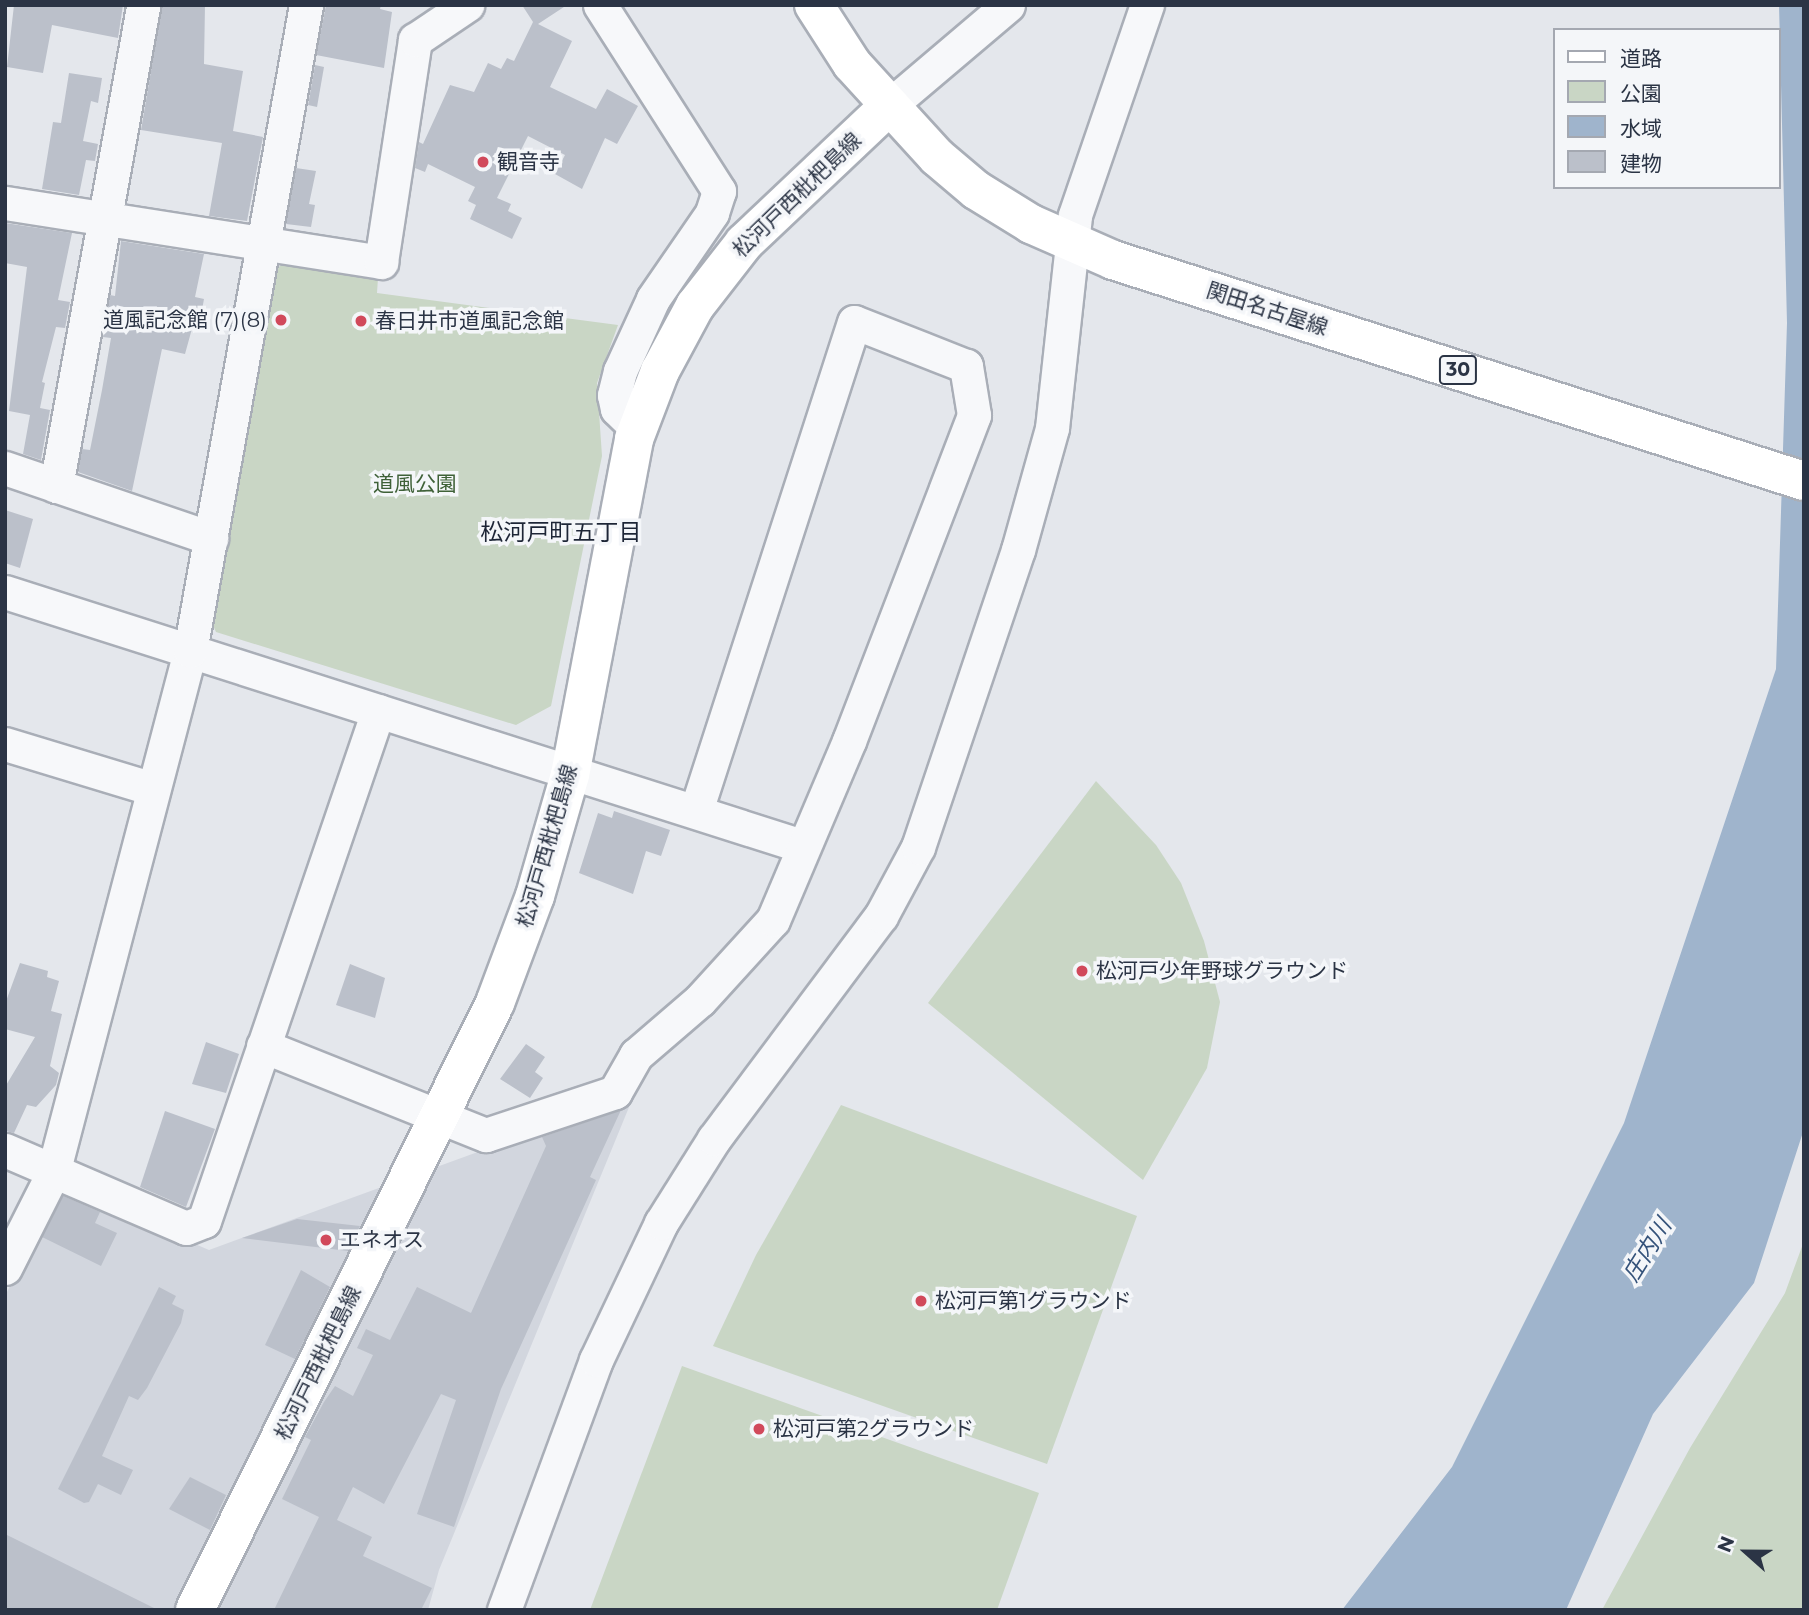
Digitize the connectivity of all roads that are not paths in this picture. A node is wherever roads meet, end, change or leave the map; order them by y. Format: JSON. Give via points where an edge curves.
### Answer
{"nodes":[{"id":1,"x":143,"y":5,"type":"edge"},
{"id":2,"x":306,"y":5,"type":"edge"},
{"id":3,"x":467,"y":5,"type":"edge"},
{"id":4,"x":600,"y":5,"type":"edge"},
{"id":5,"x":814,"y":5,"type":"edge"},
{"id":6,"x":1008,"y":5,"type":"edge"},
{"id":7,"x":1147,"y":5,"type":"edge"},
{"id":8,"x":889,"y":106,"type":"junction"},
{"id":9,"x":5,"y":203,"type":"edge"},
{"id":10,"x":103,"y":220,"type":"junction"},
{"id":11,"x":1070,"y":243,"type":"junction"},
{"id":12,"x":262,"y":244,"type":"junction"},
{"id":13,"x":638,"y":429,"type":"junction"},
{"id":14,"x":5,"y":468,"type":"edge"},
{"id":15,"x":1804,"y":481,"type":"edge"},
{"id":16,"x":56,"y":486,"type":"junction"},
{"id":17,"x":211,"y":538,"type":"junction"},
{"id":18,"x":5,"y":592,"type":"edge"},
{"id":19,"x":190,"y":651,"type":"junction"},
{"id":20,"x":378,"y":711,"type":"junction"},
{"id":21,"x":5,"y":744,"type":"edge"},
{"id":22,"x":570,"y":775,"type":"junction"},
{"id":23,"x":153,"y":789,"type":"junction"},
{"id":24,"x":696,"y":811,"type":"junction"},
{"id":25,"x":802,"y":846,"type":"junction"},
{"id":26,"x":263,"y":1046,"type":"junction"},
{"id":27,"x":438,"y":1116,"type":"junction"},
{"id":28,"x":5,"y":1150,"type":"edge"},
{"id":29,"x":53,"y":1173,"type":"junction"},
{"id":30,"x":5,"y":1268,"type":"edge"},
{"id":31,"x":195,"y":1610,"type":"edge"},
{"id":32,"x":504,"y":1610,"type":"edge"}],
"edges":[{"from":1,"to":10,"type":"street"},
{"from":2,"to":12,"type":"street"},
{"from":3,"to":12,"type":"street","via":[[415,40],[381,262]]},
{"from":4,"to":13,"type":"street","via":[[719,191],[712,213],[669,271],[620,371],[614,395],[617,409]]},
{"from":5,"to":8,"type":"main road","name":"関田名古屋線","number":"30","via":[[852,64]]},
{"from":6,"to":8,"type":"street"},
{"from":7,"to":11,"type":"street","via":[[1074,215]]},
{"from":8,"to":11,"type":"main road","name":"関田名古屋線","number":"30","via":[[976,190]]},
{"from":8,"to":13,"type":"main road","name":"松河戸西枇杷島線","via":[[736,253],[695,306],[660,371]]},
{"from":9,"to":10,"type":"street"},
{"from":10,"to":12,"type":"street"},
{"from":10,"to":16,"type":"street"},
{"from":11,"to":15,"type":"main road","name":"関田名古屋線","number":"30"},
{"from":11,"to":32,"type":"street","via":[[1052,428],[1009,576],[918,847],[881,916],[722,1128],[662,1223],[596,1360]]},
{"from":12,"to":17,"type":"street"},
{"from":13,"to":22,"type":"main road","name":"松河戸西枇杷島線"},
{"from":14,"to":16,"type":"street"},
{"from":16,"to":17,"type":"street"},
{"from":17,"to":19,"type":"street"},
{"from":18,"to":19,"type":"street"},
{"from":19,"to":20,"type":"street"},
{"from":19,"to":23,"type":"street"},
{"from":20,"to":22,"type":"street"},
{"from":20,"to":26,"type":"street"},
{"from":21,"to":23,"type":"street"},
{"from":22,"to":24,"type":"street"},
{"from":22,"to":27,"type":"main road","name":"松河戸西枇杷島線","via":[[535,896],[495,1003]]},
{"from":23,"to":29,"type":"street"},
{"from":24,"to":25,"type":"street"},
{"from":24,"to":25,"type":"street","via":[[854,322],[966,366],[974,415],[849,741]]},
{"from":25,"to":27,"type":"street","via":[[773,920],[700,1000],[636,1055],[615,1092],[486,1135]]},
{"from":26,"to":27,"type":"street"},
{"from":26,"to":29,"type":"street","via":[[204,1221],[186,1228]]},
{"from":27,"to":31,"type":"main road","name":"松河戸西枇杷島線"},
{"from":28,"to":29,"type":"street"},
{"from":29,"to":30,"type":"street"}]}
